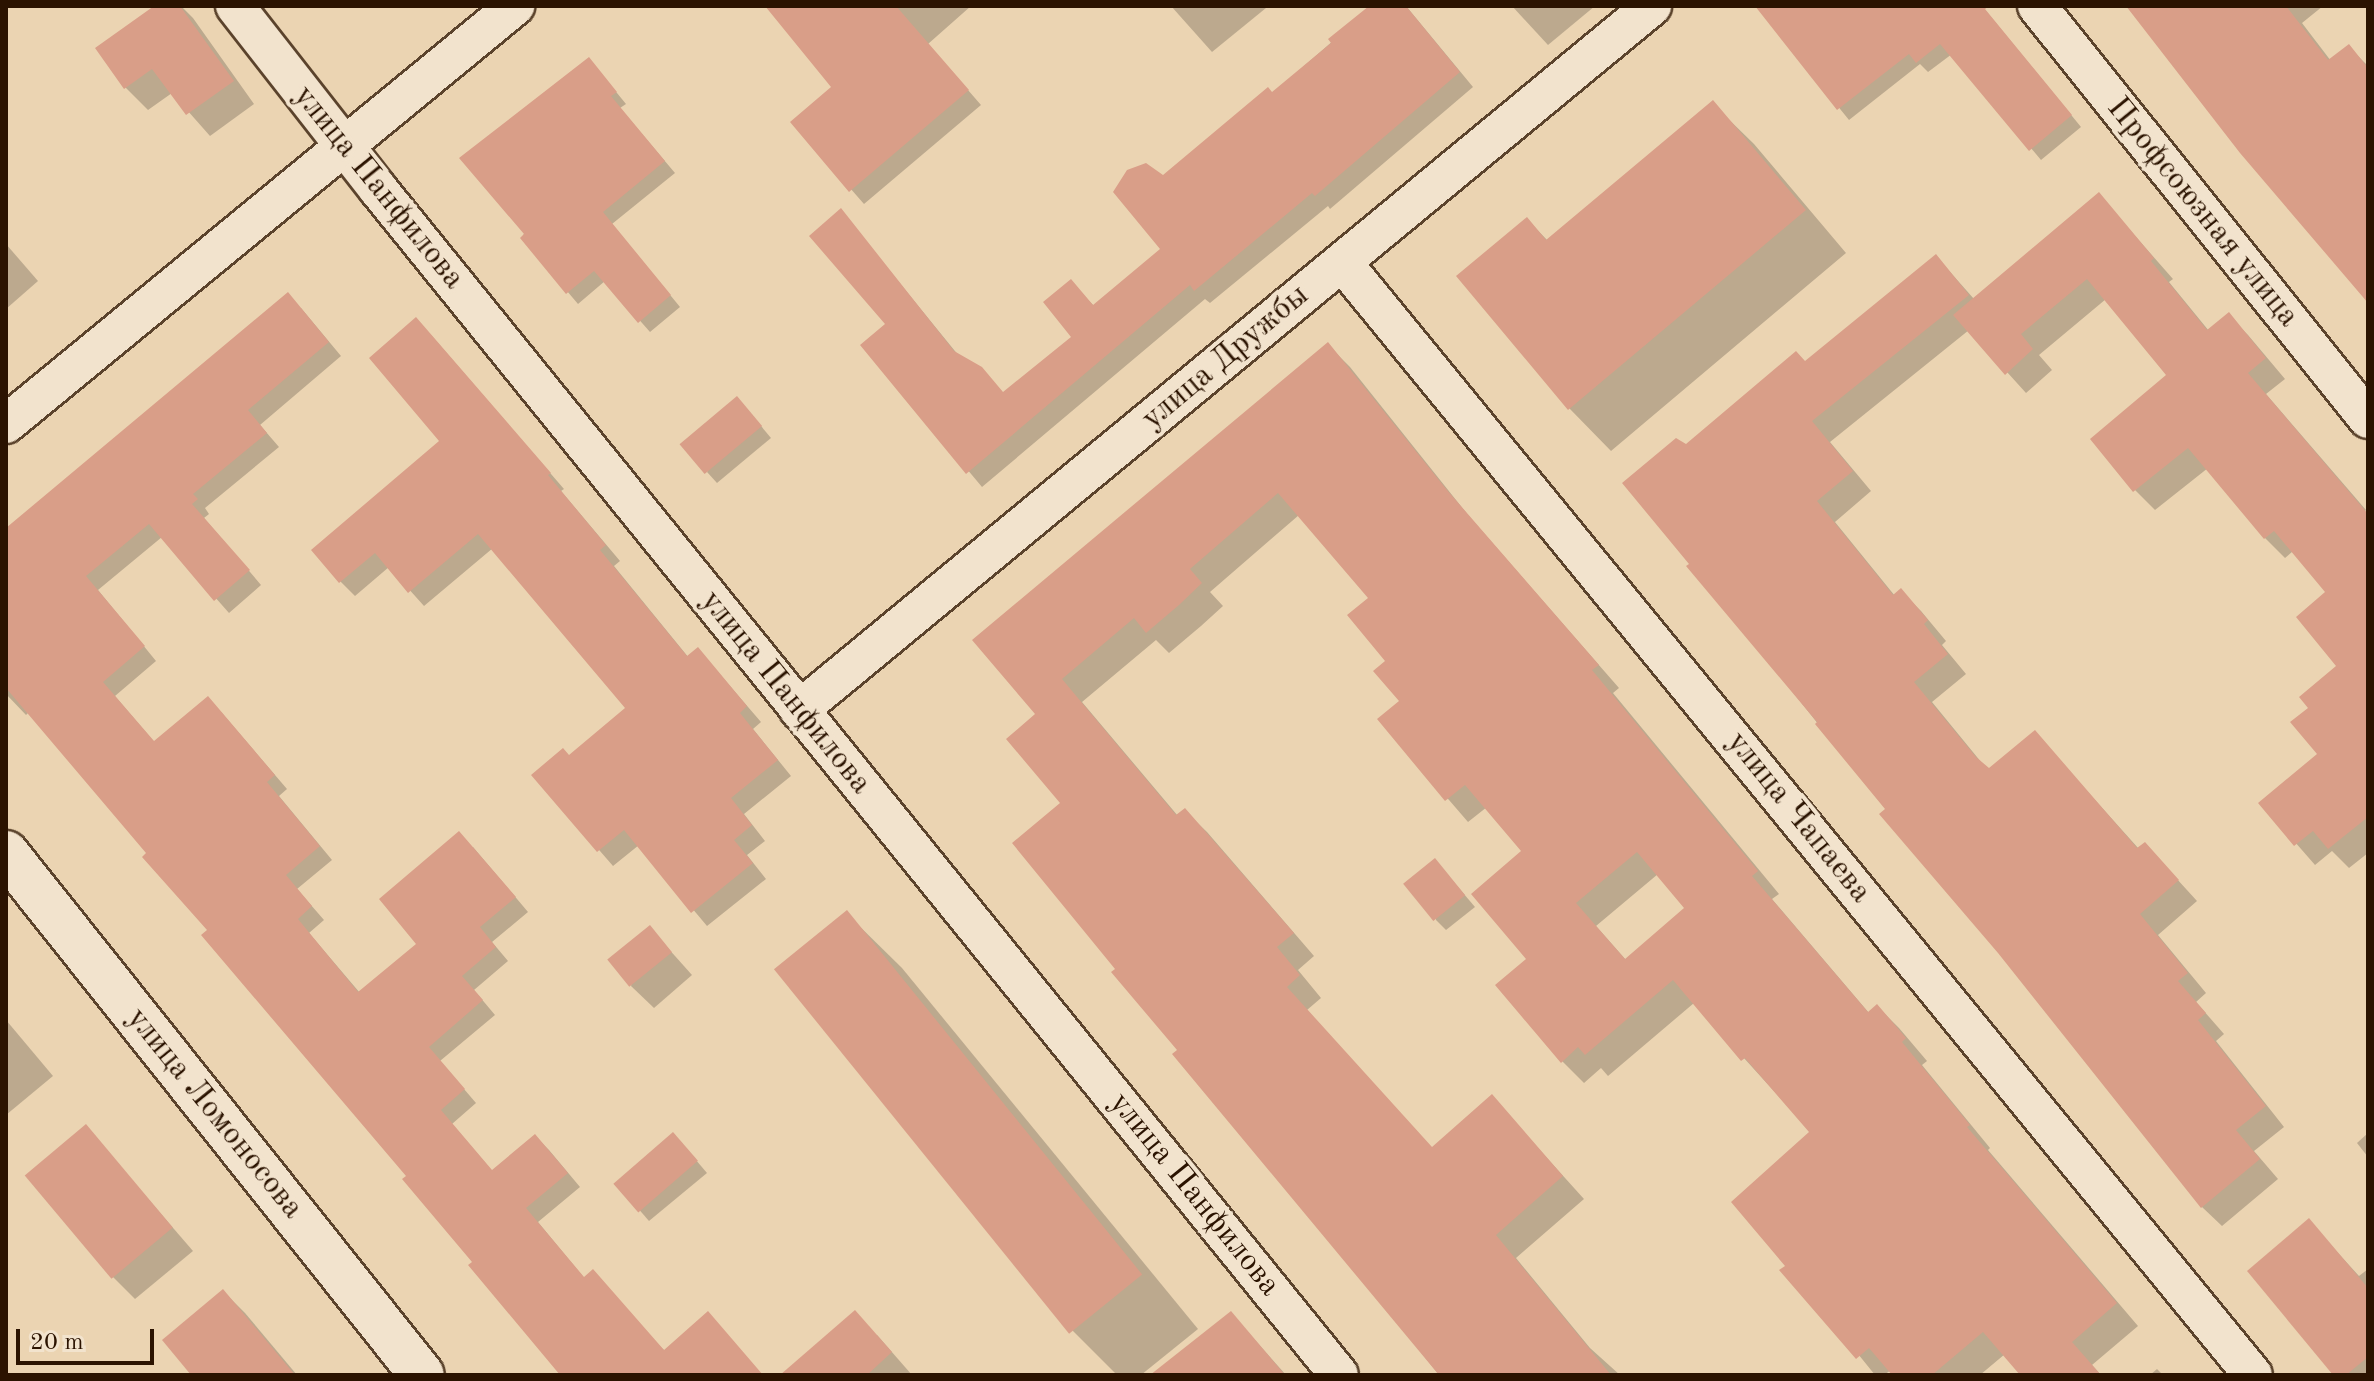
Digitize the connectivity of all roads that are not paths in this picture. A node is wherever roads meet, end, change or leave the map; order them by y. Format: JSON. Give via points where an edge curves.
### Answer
{"nodes":[{"id":1,"x":235,"y":6,"type":"edge"},
{"id":2,"x":515,"y":6,"type":"edge"},
{"id":3,"x":1652,"y":6,"type":"edge"},
{"id":4,"x":2037,"y":6,"type":"edge"},
{"id":5,"x":344,"y":147,"type":"junction"},
{"id":6,"x":1342,"y":262,"type":"junction"},
{"id":7,"x":2368,"y":419,"type":"edge"},
{"id":8,"x":6,"y":424,"type":"edge"},
{"id":9,"x":799,"y":710,"type":"junction"},
{"id":10,"x":6,"y":853,"type":"edge"},
{"id":11,"x":422,"y":1375,"type":"edge"},
{"id":12,"x":1339,"y":1375,"type":"edge"},
{"id":13,"x":2253,"y":1375,"type":"edge"}],
"edges":[{"from":1,"to":5,"type":"street","name":"улица Панфилова"},
{"from":2,"to":5,"type":"street"},
{"from":3,"to":6,"type":"street","name":"улица Дружбы"},
{"from":4,"to":7,"type":"street","name":"Профсоюзная улица"},
{"from":5,"to":8,"type":"street"},
{"from":5,"to":9,"type":"street","name":"улица Панфилова"},
{"from":6,"to":9,"type":"street","name":"улица Дружбы"},
{"from":6,"to":13,"type":"street","name":"улица Чапаева"},
{"from":9,"to":12,"type":"street","name":"улица Панфилова"},
{"from":10,"to":11,"type":"street","name":"улица Ломоносова"}]}
